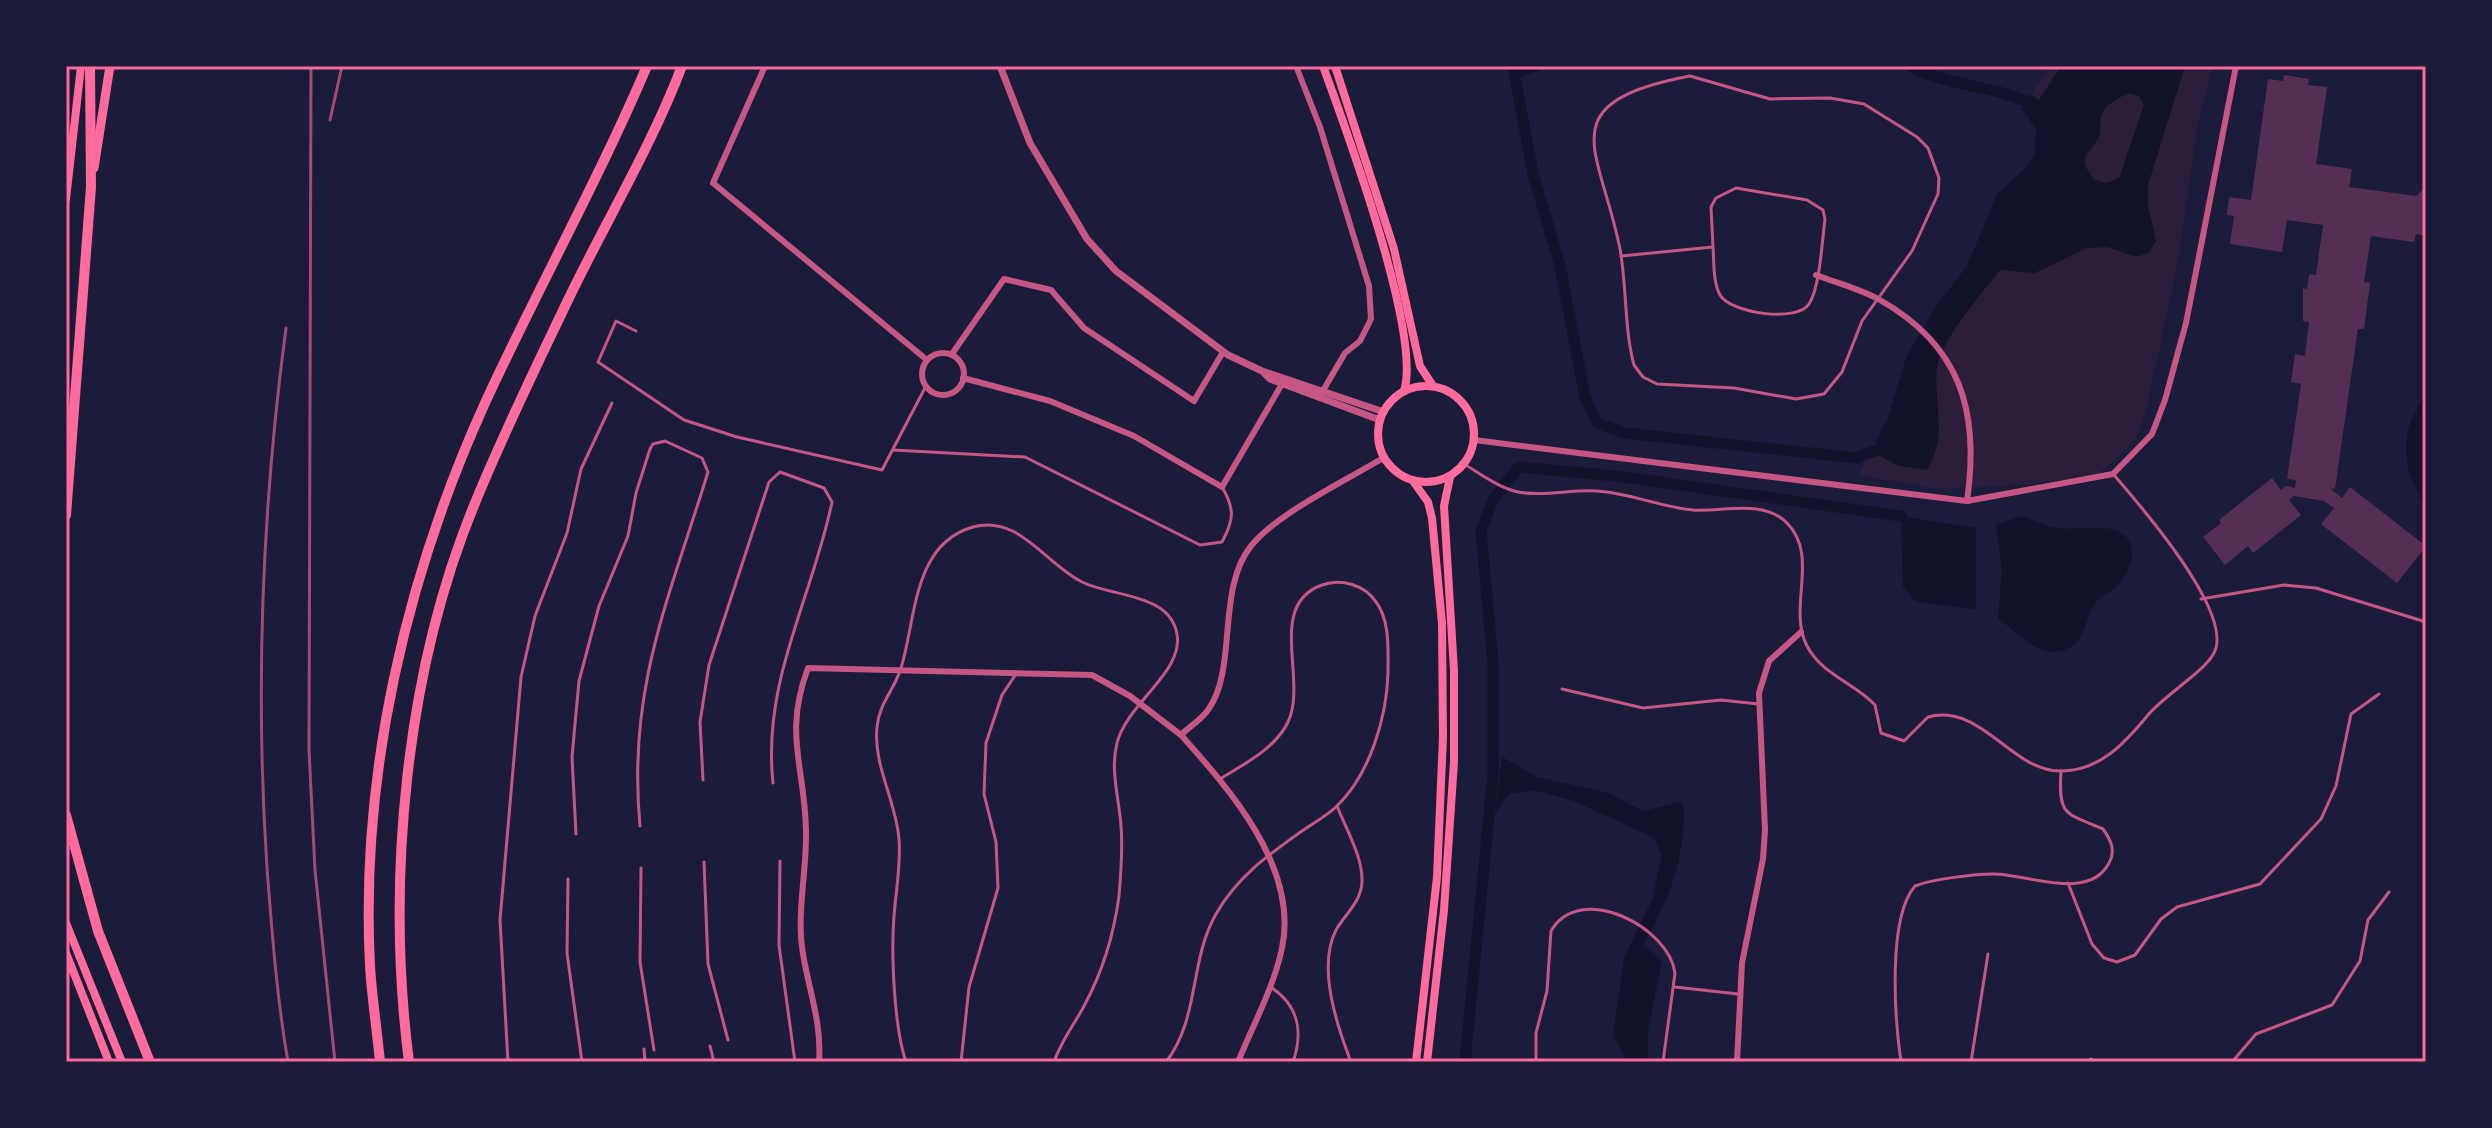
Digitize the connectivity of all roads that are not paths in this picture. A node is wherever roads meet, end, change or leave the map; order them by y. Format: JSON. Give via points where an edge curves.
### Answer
{"nodes":[{"id":1,"x":81,"y":66,"type":"edge"},
{"id":2,"x":90,"y":66,"type":"edge"},
{"id":3,"x":110,"y":66,"type":"edge"},
{"id":4,"x":647,"y":66,"type":"edge"},
{"id":5,"x":765,"y":66,"type":"edge"},
{"id":6,"x":1000,"y":66,"type":"edge"},
{"id":7,"x":1296,"y":66,"type":"edge"},
{"id":8,"x":1323,"y":66,"type":"edge"},
{"id":9,"x":1335,"y":66,"type":"edge"},
{"id":10,"x":2236,"y":66,"type":"edge"},
{"id":11,"x":682,"y":69,"type":"edge"},
{"id":12,"x":91,"y":187,"type":"junction"},
{"id":13,"x":66,"y":199,"type":"edge"},
{"id":14,"x":1713,"y":247,"type":"junction"},
{"id":15,"x":1621,"y":256,"type":"junction"},
{"id":16,"x":1816,"y":275,"type":"junction"},
{"id":17,"x":1879,"y":299,"type":"junction"},
{"id":18,"x":636,"y":331,"type":"dead end"},
{"id":19,"x":1223,"y":352,"type":"junction"},
{"id":20,"x":952,"y":354,"type":"junction"},
{"id":21,"x":927,"y":360,"type":"junction"},
{"id":22,"x":1262,"y":371,"type":"junction"},
{"id":23,"x":963,"y":378,"type":"junction"},
{"id":24,"x":1282,"y":384,"type":"junction"},
{"id":25,"x":926,"y":386,"type":"junction"},
{"id":26,"x":1433,"y":386,"type":"junction"},
{"id":27,"x":1404,"y":391,"type":"junction"},
{"id":28,"x":1321,"y":394,"type":"junction"},
{"id":29,"x":612,"y":403,"type":"dead end"},
{"id":30,"x":1382,"y":416,"type":"junction"},
{"id":31,"x":1474,"y":440,"type":"junction"},
{"id":32,"x":893,"y":450,"type":"junction"},
{"id":33,"x":1383,"y":458,"type":"junction"},
{"id":34,"x":1464,"y":464,"type":"junction"},
{"id":35,"x":2113,"y":474,"type":"junction"},
{"id":36,"x":1450,"y":477,"type":"junction"},
{"id":37,"x":1413,"y":481,"type":"junction"},
{"id":38,"x":1222,"y":487,"type":"junction"},
{"id":39,"x":1967,"y":501,"type":"junction"},
{"id":40,"x":66,"y":515,"type":"edge"},
{"id":41,"x":2201,"y":599,"type":"junction"},
{"id":42,"x":2426,"y":622,"type":"edge"},
{"id":43,"x":1801,"y":632,"type":"junction"},
{"id":44,"x":901,"y":671,"type":"junction"},
{"id":45,"x":1016,"y":674,"type":"junction"},
{"id":46,"x":1562,"y":689,"type":"dead end"},
{"id":47,"x":2379,"y":694,"type":"dead end"},
{"id":48,"x":1138,"y":702,"type":"junction"},
{"id":49,"x":1758,"y":704,"type":"junction"},
{"id":50,"x":1181,"y":735,"type":"junction"},
{"id":51,"x":2061,"y":771,"type":"junction"},
{"id":52,"x":703,"y":780,"type":"dead end"},
{"id":53,"x":1219,"y":780,"type":"junction"},
{"id":54,"x":773,"y":783,"type":"dead end"},
{"id":55,"x":1337,"y":806,"type":"junction"},
{"id":56,"x":66,"y":815,"type":"edge"},
{"id":57,"x":640,"y":826,"type":"dead end"},
{"id":58,"x":576,"y":834,"type":"dead end"},
{"id":59,"x":1267,"y":856,"type":"junction"},
{"id":60,"x":780,"y":861,"type":"dead end"},
{"id":61,"x":704,"y":862,"type":"dead end"},
{"id":62,"x":641,"y":868,"type":"dead end"},
{"id":63,"x":568,"y":879,"type":"dead end"},
{"id":64,"x":2068,"y":883,"type":"junction"},
{"id":65,"x":2389,"y":892,"type":"dead end"},
{"id":66,"x":66,"y":923,"type":"edge"},
{"id":67,"x":66,"y":953,"type":"edge"},
{"id":68,"x":1988,"y":954,"type":"dead end"},
{"id":69,"x":1269,"y":986,"type":"junction"},
{"id":70,"x":1674,"y":986,"type":"junction"},
{"id":71,"x":1738,"y":994,"type":"junction"},
{"id":72,"x":728,"y":1040,"type":"dead end"},
{"id":73,"x":710,"y":1046,"type":"dead end"},
{"id":74,"x":644,"y":1049,"type":"dead end"},
{"id":75,"x":654,"y":1050,"type":"dead end"},
{"id":76,"x":109,"y":1062,"type":"edge"},
{"id":77,"x":122,"y":1062,"type":"edge"},
{"id":78,"x":150,"y":1062,"type":"edge"},
{"id":79,"x":380,"y":1062,"type":"edge"},
{"id":80,"x":409,"y":1062,"type":"edge"},
{"id":81,"x":508,"y":1062,"type":"edge"},
{"id":82,"x":582,"y":1062,"type":"edge"},
{"id":83,"x":645,"y":1062,"type":"edge"},
{"id":84,"x":714,"y":1062,"type":"edge"},
{"id":85,"x":795,"y":1062,"type":"edge"},
{"id":86,"x":819,"y":1062,"type":"edge"},
{"id":87,"x":906,"y":1062,"type":"edge"},
{"id":88,"x":961,"y":1062,"type":"edge"},
{"id":89,"x":1054,"y":1062,"type":"edge"},
{"id":90,"x":1166,"y":1062,"type":"edge"},
{"id":91,"x":1238,"y":1062,"type":"edge"},
{"id":92,"x":1293,"y":1062,"type":"edge"},
{"id":93,"x":1351,"y":1062,"type":"edge"},
{"id":94,"x":1416,"y":1062,"type":"edge"},
{"id":95,"x":1427,"y":1062,"type":"edge"},
{"id":96,"x":1536,"y":1062,"type":"edge"},
{"id":97,"x":1663,"y":1062,"type":"edge"},
{"id":98,"x":1737,"y":1062,"type":"edge"},
{"id":99,"x":1901,"y":1062,"type":"edge"},
{"id":100,"x":1971,"y":1062,"type":"edge"},
{"id":101,"x":2232,"y":1062,"type":"edge"}],
"edges":[{"from":1,"to":13,"type":"main road"},
{"from":2,"to":12,"type":"highway"},
{"from":3,"to":12,"type":"main road"},
{"from":4,"to":79,"type":"highway","via":[[485,403],[431,538],[407,618],[376,803],[370,893],[370,966]]},
{"from":5,"to":21,"type":"street","via":[[713,183]]},
{"from":6,"to":19,"type":"street","via":[[1030,143],[1087,239],[1140,291]]},
{"from":7,"to":28,"type":"street","via":[[1369,286],[1371,319]]},
{"from":8,"to":27,"type":"main road","via":[[1391,279],[1409,369]]},
{"from":9,"to":26,"type":"main road","via":[[1394,249],[1420,366]]},
{"from":10,"to":35,"type":"street","via":[[2186,323],[2165,400],[2152,434]]},
{"from":11,"to":80,"type":"highway","via":[[480,491],[449,578],[414,731],[405,800],[399,945]]},
{"from":12,"to":40,"type":"highway"},
{"from":14,"to":15,"type":"lane"},
{"from":14,"to":16,"type":"lane","via":[[1719,294],[1736,308],[1800,313],[1813,296]]},
{"from":14,"to":16,"type":"lane","via":[[1711,207],[1725,191],[1736,188],[1816,202],[1825,219]]},
{"from":15,"to":17,"type":"lane","via":[[1634,365],[1657,384],[1810,399],[1835,384],[1862,321]]},
{"from":15,"to":17,"type":"lane","via":[[1592,142],[1594,127],[1611,104],[1690,76],[1770,99],[1842,99],[1864,104],[1917,137],[1932,155],[1939,178],[1933,209]]},
{"from":16,"to":17,"type":"street"},
{"from":17,"to":39,"type":"street","via":[[1931,336],[1958,377],[1970,427]]},
{"from":18,"to":32,"type":"lane","via":[[616,321],[598,362],[684,420],[882,470]]},
{"from":19,"to":20,"type":"street","via":[[1194,401],[1084,328],[1051,290],[1004,279]]},
{"from":19,"to":22,"type":"street"},
{"from":20,"to":21,"type":"street","via":[[939,353]]},
{"from":20,"to":23,"type":"street","via":[[962,364]]},
{"from":21,"to":25,"type":"street","via":[[922,373]]},
{"from":22,"to":24,"type":"street"},
{"from":22,"to":28,"type":"street"},
{"from":23,"to":25,"type":"street","via":[[950,393],[937,394]]},
{"from":23,"to":38,"type":"street","via":[[1050,401],[1134,436]]},
{"from":24,"to":28,"type":"street"},
{"from":24,"to":38,"type":"street"},
{"from":25,"to":32,"type":"lane"},
{"from":26,"to":27,"type":"main road"},
{"from":26,"to":31,"type":"main road","via":[[1457,397],[1468,411]]},
{"from":27,"to":30,"type":"main road"},
{"from":28,"to":30,"type":"street"},
{"from":29,"to":81,"type":"lane","via":[[587,452],[521,677],[503,860],[500,965]]},
{"from":30,"to":33,"type":"main road","via":[[1378,439]]},
{"from":31,"to":34,"type":"main road"},
{"from":31,"to":39,"type":"street"},
{"from":32,"to":38,"type":"lane","via":[[1025,457],[1200,545],[1222,542],[1234,521]]},
{"from":33,"to":37,"type":"main road"},
{"from":33,"to":50,"type":"street","via":[[1276,524],[1250,546],[1235,577],[1218,685],[1208,710]]},
{"from":34,"to":36,"type":"main road"},
{"from":34,"to":43,"type":"lane","via":[[1505,489],[1522,493],[1598,491],[1681,508],[1759,509],[1774,514],[1796,535],[1801,549]]},
{"from":35,"to":39,"type":"street"},
{"from":35,"to":41,"type":"lane","via":[[2167,536]]},
{"from":36,"to":37,"type":"main road","via":[[1432,483]]},
{"from":36,"to":95,"type":"main road","via":[[1444,506],[1454,658],[1454,762]]},
{"from":37,"to":94,"type":"main road","via":[[1432,518],[1444,676],[1437,877]]},
{"from":41,"to":42,"type":"lane","via":[[2284,585],[2316,588]]},
{"from":41,"to":51,"type":"lane","via":[[2218,636],[2211,658],[2173,689],[2117,750],[2089,765]]},
{"from":43,"to":49,"type":"street","via":[[1769,661]]},
{"from":43,"to":51,"type":"lane","via":[[1815,659],[1875,705],[1879,729],[1886,737],[1904,741],[1922,721],[1942,716],[1980,728],[2033,765]]},
{"from":44,"to":45,"type":"street"},
{"from":44,"to":48,"type":"lane","via":[[914,597],[938,553],[972,527],[1003,526],[1079,581],[1151,602],[1169,615],[1178,636],[1175,658]]},
{"from":44,"to":86,"type":"street","via":[[808,668],[796,707],[794,747],[806,831],[802,951],[818,1013]]},
{"from":44,"to":87,"type":"lane","via":[[882,705],[877,744],[899,838],[893,953]]},
{"from":45,"to":48,"type":"street","via":[[1092,675]]},
{"from":45,"to":88,"type":"lane","via":[[992,719],[986,743],[984,794],[996,842],[998,888],[969,987]]},
{"from":46,"to":49,"type":"lane","via":[[1643,708],[1721,700]]},
{"from":47,"to":64,"type":"lane","via":[[2351,714],[2336,786],[2321,819],[2260,884],[2177,907],[2161,919],[2135,955],[2117,962],[2104,958],[2092,944]]},
{"from":48,"to":50,"type":"street"},
{"from":48,"to":89,"type":"lane","via":[[1125,721],[1114,766],[1122,863],[1111,937],[1084,1006]]},
{"from":49,"to":71,"type":"street","via":[[1765,830]]},
{"from":50,"to":53,"type":"street"},
{"from":51,"to":64,"type":"lane","via":[[2066,812],[2103,829],[2113,854],[2098,877]]},
{"from":52,"to":54,"type":"lane","via":[[702,703],[714,646],[769,482],[780,472],[824,488],[832,502],[781,667],[771,733]]},
{"from":53,"to":55,"type":"lane","via":[[1263,752],[1288,722],[1296,684],[1291,628],[1301,601],[1324,584],[1352,584],[1376,600],[1383,613],[1388,682],[1367,760]]},
{"from":53,"to":59,"type":"street"},
{"from":55,"to":59,"type":"lane"},
{"from":55,"to":93,"type":"lane","via":[[1362,869],[1357,902],[1337,929],[1329,960],[1336,1013]]},
{"from":56,"to":78,"type":"highway","via":[[98,931]]},
{"from":57,"to":58,"type":"lane","via":[[638,730],[655,635],[708,472],[706,461],[665,441],[650,449],[628,536],[591,633],[573,732]]},
{"from":59,"to":69,"type":"street","via":[[1285,912],[1282,948]]},
{"from":59,"to":90,"type":"lane","via":[[1214,917],[1196,968],[1188,1017]]},
{"from":60,"to":85,"type":"lane","via":[[779,945]]},
{"from":61,"to":72,"type":"lane","via":[[708,964]]},
{"from":62,"to":75,"type":"lane","via":[[641,972]]},
{"from":63,"to":82,"type":"lane","via":[[567,953]]},
{"from":64,"to":99,"type":"lane","via":[[1997,874],[1915,886],[1906,900],[1896,966],[1894,1005]]},
{"from":65,"to":101,"type":"lane","via":[[2368,920],[2360,961],[2332,1005],[2256,1034]]},
{"from":66,"to":77,"type":"main road"},
{"from":67,"to":76,"type":"main road"},
{"from":68,"to":100,"type":"lane"},
{"from":69,"to":91,"type":"street"},
{"from":69,"to":92,"type":"lane","via":[[1297,1018]]},
{"from":70,"to":71,"type":"lane"},
{"from":70,"to":96,"type":"lane","via":[[1674,960],[1659,937],[1592,907],[1572,910],[1556,923],[1548,941],[1549,978],[1536,1033]]},
{"from":70,"to":97,"type":"lane"},
{"from":71,"to":98,"type":"street"},
{"from":73,"to":84,"type":"lane"},
{"from":74,"to":83,"type":"lane"}]}
